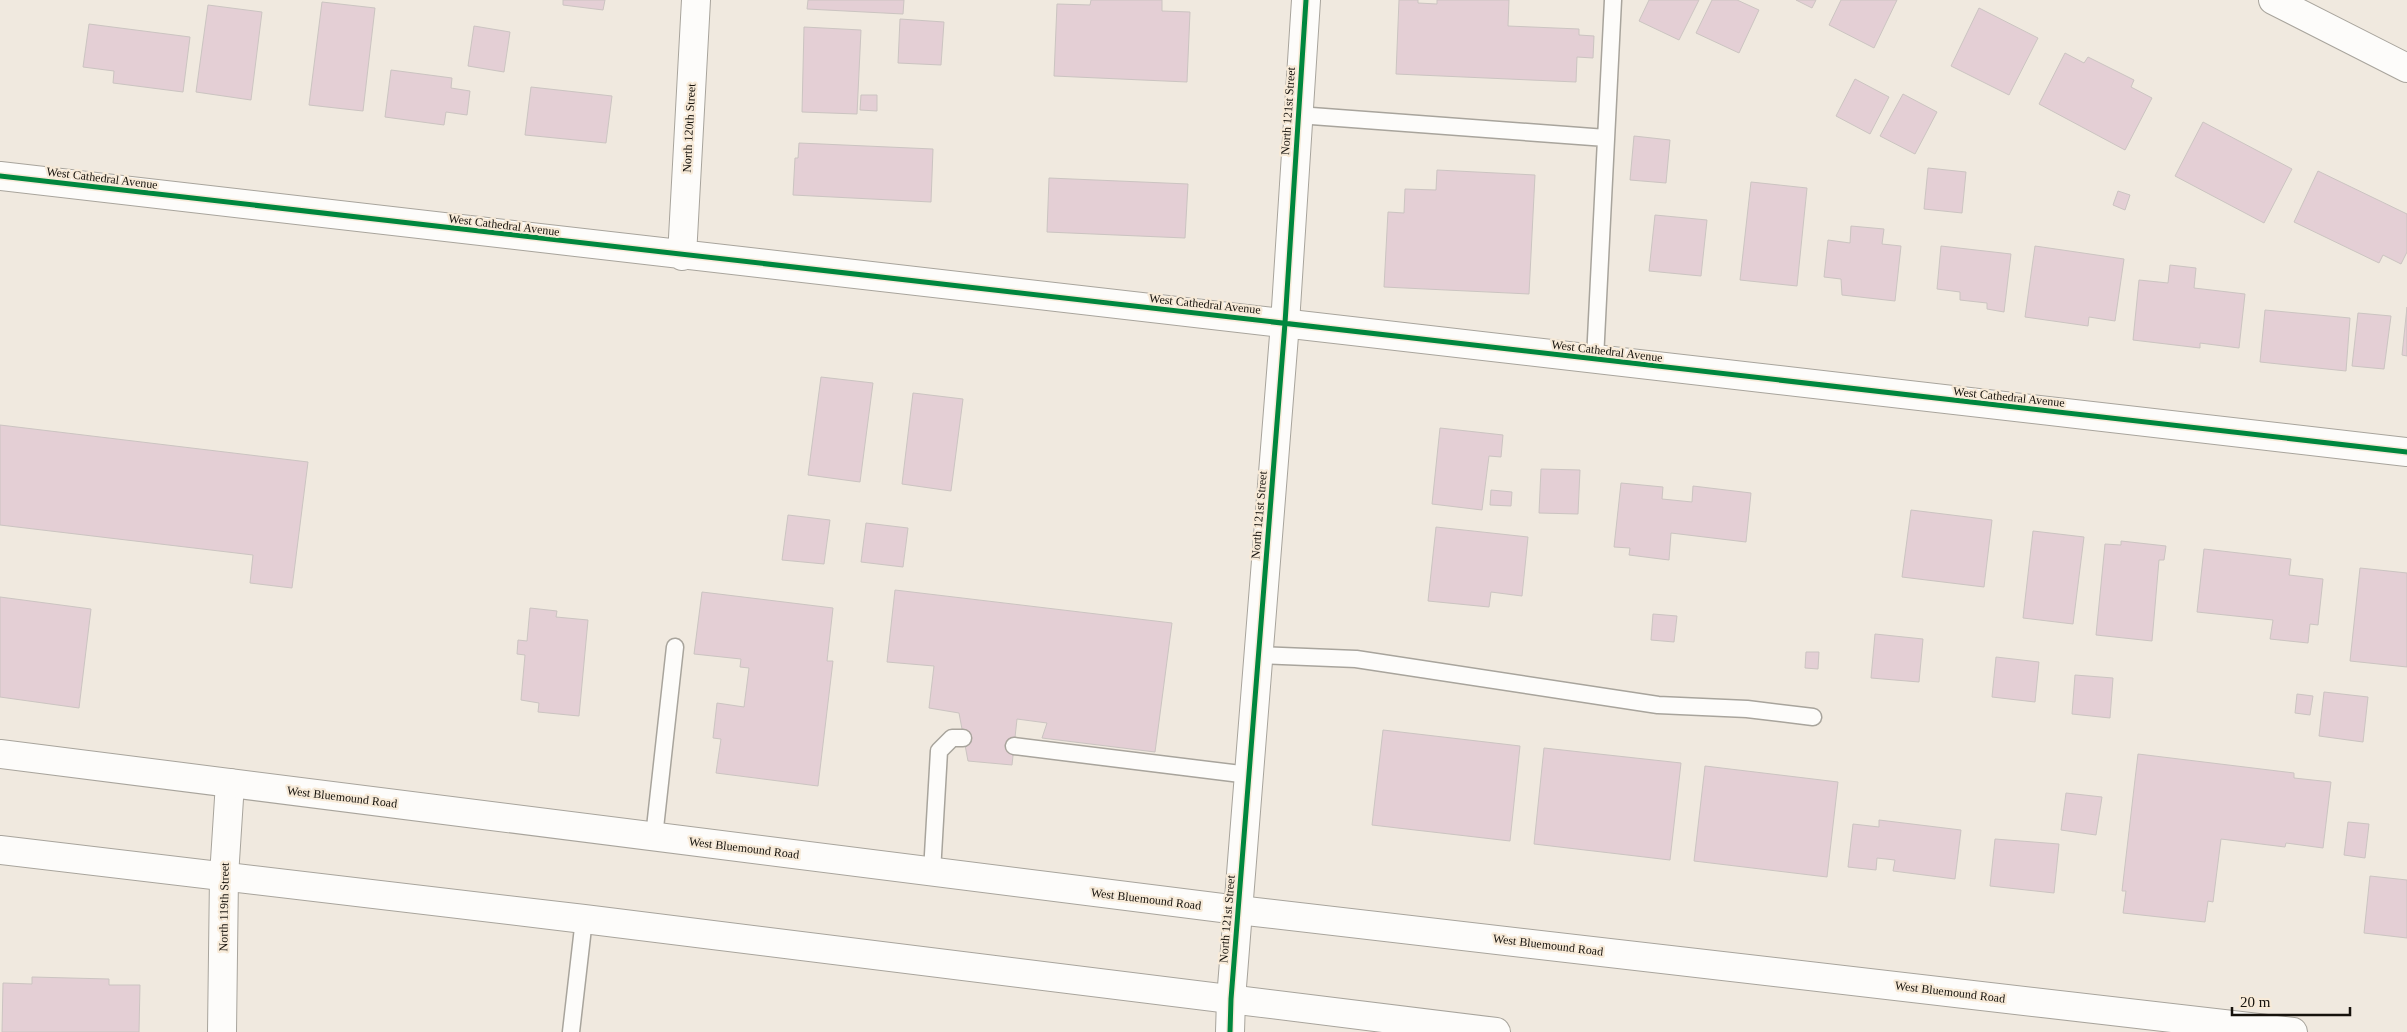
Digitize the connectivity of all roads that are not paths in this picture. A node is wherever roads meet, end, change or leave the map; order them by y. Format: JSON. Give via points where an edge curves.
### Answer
{"nodes":[{"id":1,"x":696,"y":0,"type":"edge"},
{"id":2,"x":1306,"y":0,"type":"edge"},
{"id":3,"x":1613,"y":0,"type":"edge"},
{"id":4,"x":2273,"y":0,"type":"edge"},
{"id":5,"x":2407,"y":68,"type":"edge"},
{"id":6,"x":1298,"y":115,"type":"junction"},
{"id":7,"x":1606,"y":138,"type":"junction"},
{"id":8,"x":0,"y":176,"type":"edge"},
{"id":9,"x":682,"y":256,"type":"junction"},
{"id":10,"x":1284,"y":323,"type":"junction"},
{"id":11,"x":1595,"y":359,"type":"junction"},
{"id":12,"x":2407,"y":452,"type":"edge"},
{"id":13,"x":675,"y":648,"type":"dead end"},
{"id":14,"x":1258,"y":655,"type":"junction"},
{"id":15,"x":1813,"y":717,"type":"dead end"},
{"id":16,"x":964,"y":738,"type":"dead end"},
{"id":17,"x":1014,"y":746,"type":"dead end"},
{"id":18,"x":0,"y":754,"type":"edge"},
{"id":19,"x":1249,"y":775,"type":"junction"},
{"id":20,"x":230,"y":783,"type":"junction"},
{"id":21,"x":654,"y":837,"type":"junction"},
{"id":22,"x":0,"y":850,"type":"edge"},
{"id":23,"x":932,"y":872,"type":"junction"},
{"id":24,"x":224,"y":876,"type":"junction"},
{"id":25,"x":1238,"y":910,"type":"junction"},
{"id":26,"x":584,"y":919,"type":"junction"},
{"id":27,"x":1231,"y":999,"type":"junction"},
{"id":28,"x":222,"y":1032,"type":"edge"},
{"id":29,"x":571,"y":1032,"type":"edge"},
{"id":30,"x":1230,"y":1032,"type":"edge"},
{"id":31,"x":1496,"y":1032,"type":"edge"},
{"id":32,"x":2292,"y":1032,"type":"edge"}],
"edges":[{"from":1,"to":9,"type":"street","name":"North 120th Street"},
{"from":2,"to":6,"type":"street","name":"North 121st Street"},
{"from":3,"to":7,"type":"lane"},
{"from":4,"to":5,"type":"street"},
{"from":6,"to":7,"type":"lane"},
{"from":6,"to":10,"type":"street","name":"North 121st Street"},
{"from":7,"to":11,"type":"lane"},
{"from":8,"to":9,"type":"street","name":"West Cathedral Avenue"},
{"from":9,"to":10,"type":"street","name":"West Cathedral Avenue"},
{"from":10,"to":11,"type":"street","name":"West Cathedral Avenue"},
{"from":10,"to":14,"type":"street","name":"North 121st Street"},
{"from":11,"to":12,"type":"street","name":"West Cathedral Avenue"},
{"from":13,"to":21,"type":"lane"},
{"from":14,"to":15,"type":"lane","via":[[1356,659],[1658,705],[1747,709]]},
{"from":14,"to":19,"type":"street","name":"North 121st Street"},
{"from":16,"to":23,"type":"lane","via":[[952,738],[939,751]]},
{"from":17,"to":19,"type":"lane"},
{"from":18,"to":20,"type":"street","name":"West Bluemound Road"},
{"from":19,"to":25,"type":"street","name":"North 121st Street"},
{"from":20,"to":21,"type":"street","name":"West Bluemound Road"},
{"from":20,"to":24,"type":"street","name":"North 119th Street"},
{"from":21,"to":23,"type":"street","name":"West Bluemound Road"},
{"from":22,"to":24,"type":"street"},
{"from":23,"to":25,"type":"street","name":"West Bluemound Road"},
{"from":24,"to":26,"type":"street"},
{"from":24,"to":28,"type":"street","name":"North 119th Street"},
{"from":25,"to":27,"type":"street","name":"North 121st Street"},
{"from":25,"to":32,"type":"street","name":"West Bluemound Road"},
{"from":26,"to":27,"type":"street"},
{"from":26,"to":29,"type":"lane"},
{"from":27,"to":30,"type":"street","name":"North 121st Street"},
{"from":27,"to":31,"type":"street"}]}
